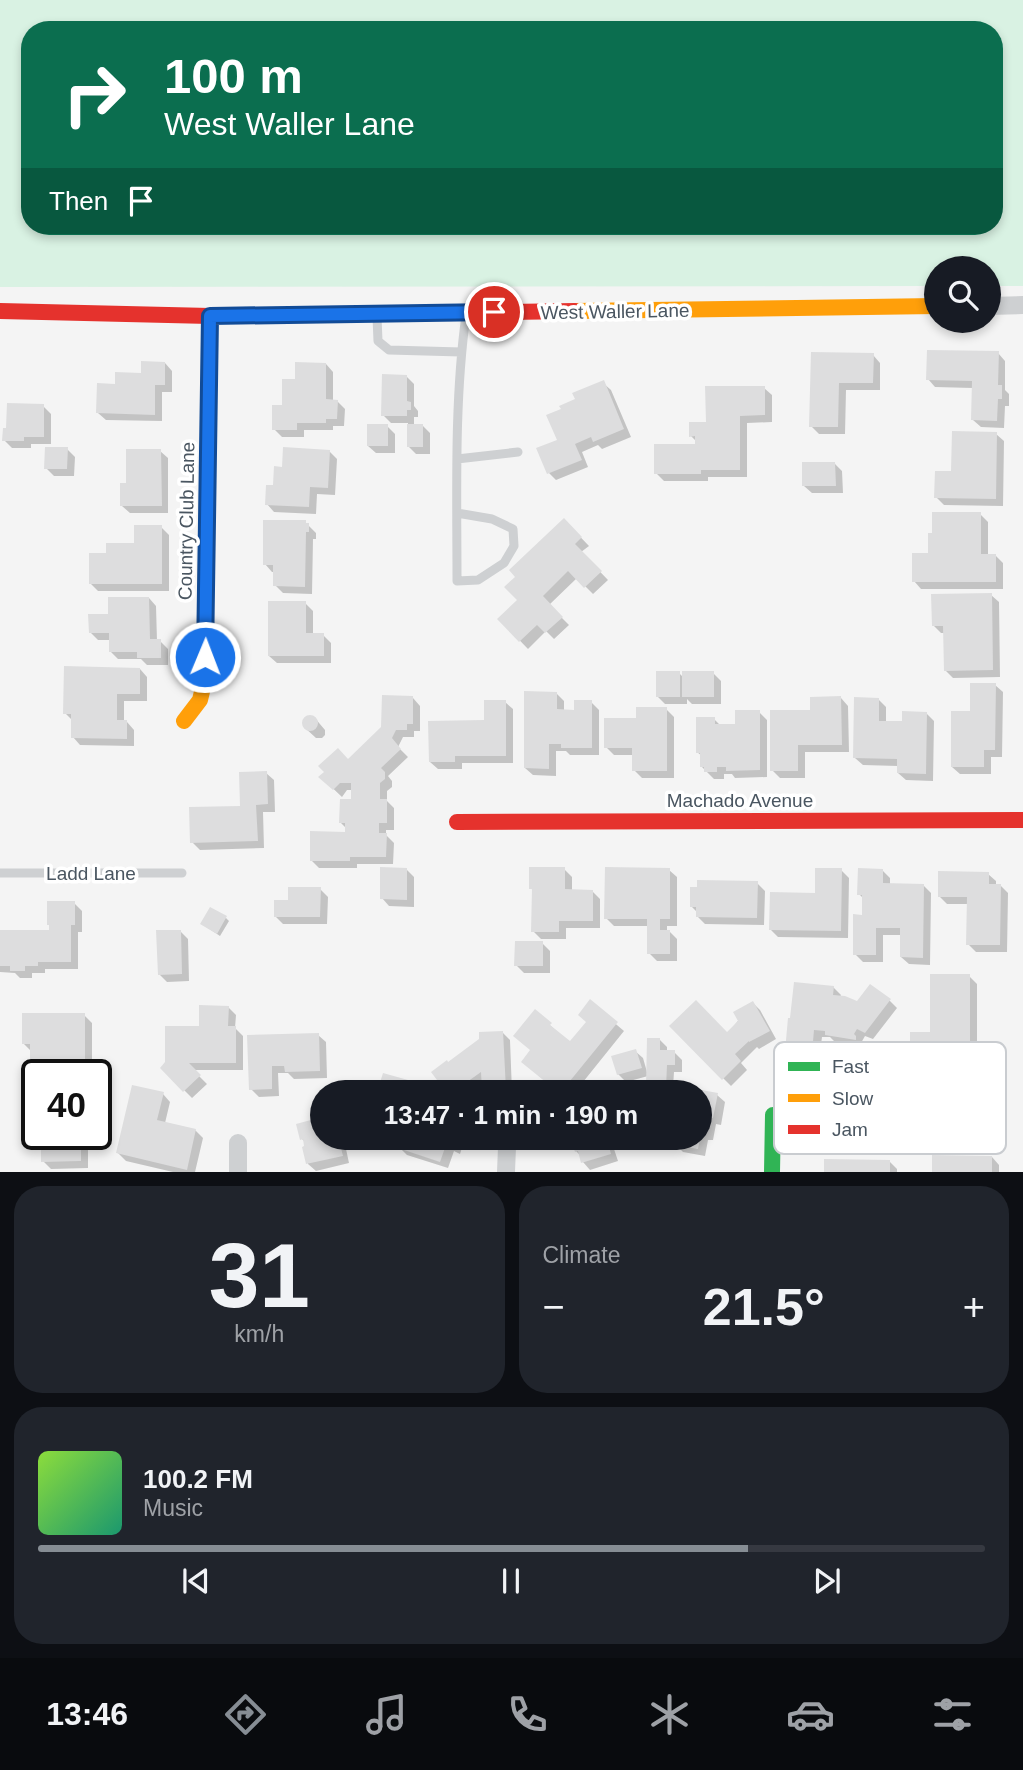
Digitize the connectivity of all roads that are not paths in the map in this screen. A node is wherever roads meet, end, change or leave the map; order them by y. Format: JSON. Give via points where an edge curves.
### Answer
{"nodes":[{"id":1,"x":1023,"y":305,"type":"edge"},
{"id":2,"x":924,"y":306,"type":"edge"},
{"id":3,"x":1001,"y":306,"type":"edge"},
{"id":4,"x":0,"y":311,"type":"edge"},
{"id":5,"x":466,"y":313,"type":"junction"},
{"id":6,"x":377,"y":315,"type":"junction"},
{"id":7,"x":210,"y":316,"type":"junction"},
{"id":8,"x":461,"y":352,"type":"junction"},
{"id":9,"x":518,"y":452,"type":"dead end"},
{"id":10,"x":457,"y":459,"type":"junction"},
{"id":11,"x":457,"y":513,"type":"junction"},
{"id":12,"x":184,"y":721,"type":"dead end"},
{"id":13,"x":1023,"y":820,"type":"edge"},
{"id":14,"x":457,"y":821,"type":"dead end"},
{"id":15,"x":0,"y":873,"type":"edge"},
{"id":16,"x":182,"y":873,"type":"dead end"},
{"id":17,"x":773,"y":1115,"type":"dead end"},
{"id":18,"x":238,"y":1143,"type":"dead end"},
{"id":19,"x":507,"y":1150,"type":"edge"},
{"id":20,"x":238,"y":1171,"type":"edge"},
{"id":21,"x":506,"y":1171,"type":"edge"},
{"id":22,"x":772,"y":1171,"type":"edge"}],
"edges":[{"from":1,"to":3,"type":"street"},
{"from":2,"to":5,"type":"street","name":"West Waller Lane"},
{"from":4,"to":7,"type":"street","name":"West Waller Lane"},
{"from":5,"to":6,"type":"street","name":"West Waller Lane"},
{"from":5,"to":8,"type":"lane"},
{"from":6,"to":7,"type":"street","name":"West Waller Lane"},
{"from":6,"to":8,"type":"lane","via":[[378,341],[389,350]]},
{"from":7,"to":12,"type":"street","name":"Country Club Lane","via":[[204,683],[200,700]]},
{"from":8,"to":10,"type":"lane"},
{"from":9,"to":10,"type":"lane"},
{"from":10,"to":11,"type":"lane"},
{"from":11,"to":11,"type":"lane","via":[[457,581],[478,580],[503,563],[514,546],[513,529],[492,519]]},
{"from":13,"to":14,"type":"street","name":"Machado Avenue"},
{"from":15,"to":16,"type":"lane","name":"Ladd Lane"},
{"from":17,"to":22,"type":"street"},
{"from":18,"to":20,"type":"street"},
{"from":19,"to":21,"type":"street"}]}
